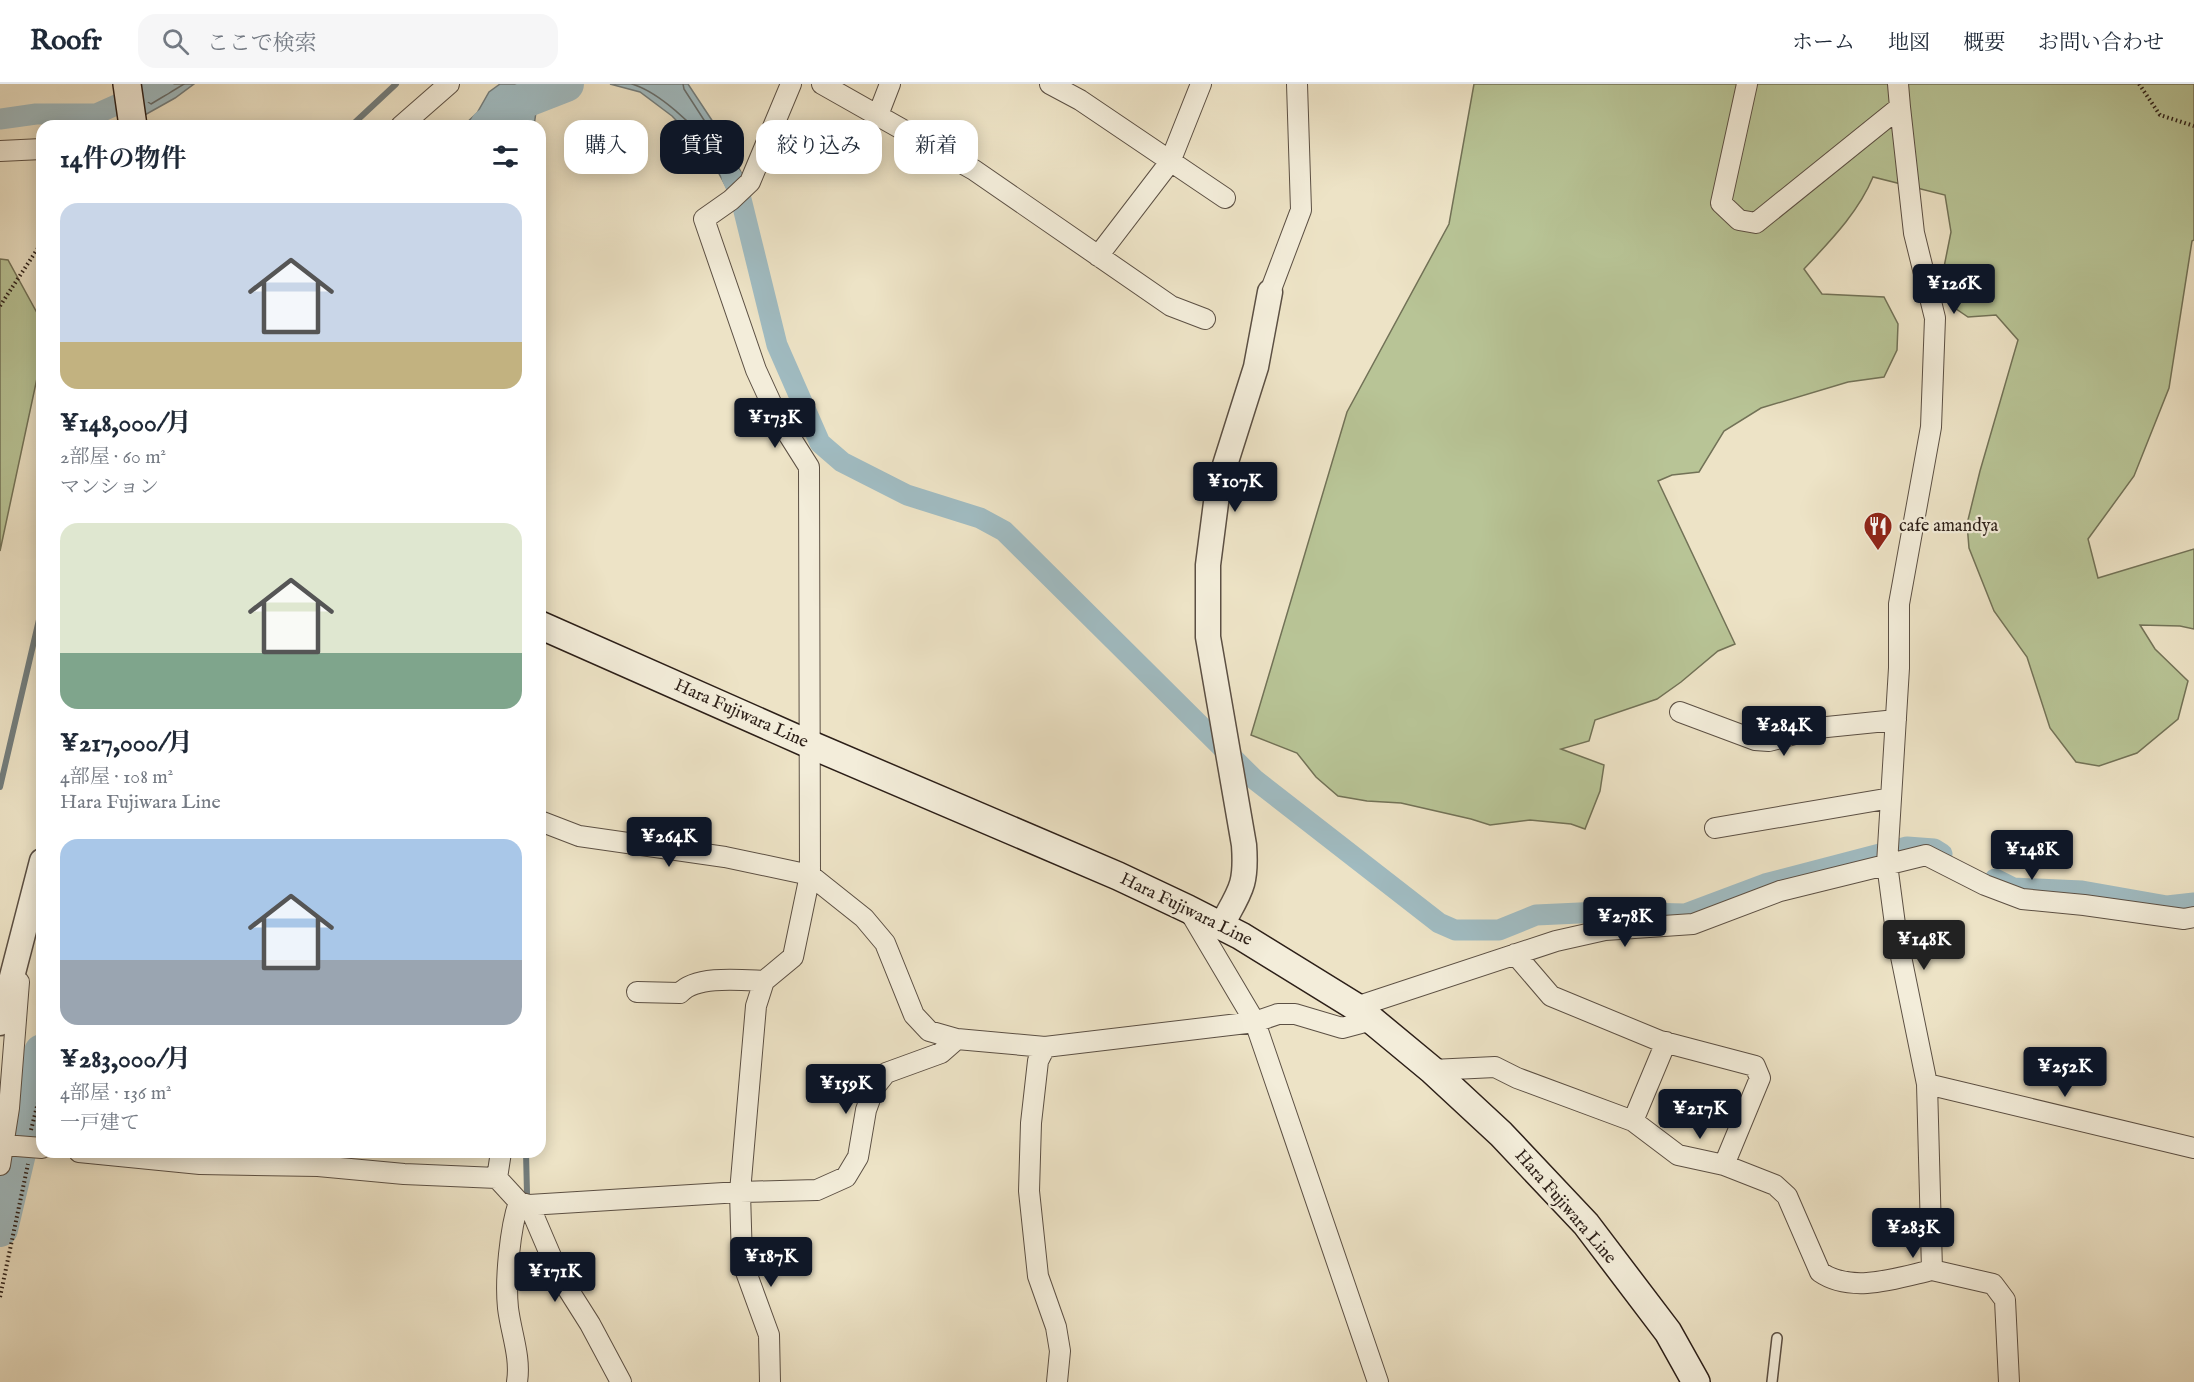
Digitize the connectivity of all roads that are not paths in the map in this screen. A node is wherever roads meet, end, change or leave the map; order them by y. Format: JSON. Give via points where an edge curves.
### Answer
{"nodes":[{"id":1,"x":127,"y":84,"type":"edge"},
{"id":2,"x":449,"y":84,"type":"edge"},
{"id":3,"x":791,"y":84,"type":"edge"},
{"id":4,"x":822,"y":84,"type":"edge"},
{"id":5,"x":890,"y":84,"type":"edge"},
{"id":6,"x":1050,"y":84,"type":"edge"},
{"id":7,"x":1201,"y":84,"type":"edge"},
{"id":8,"x":1297,"y":84,"type":"edge"},
{"id":9,"x":1747,"y":84,"type":"edge"},
{"id":10,"x":1898,"y":84,"type":"edge"},
{"id":11,"x":1900,"y":107,"type":"junction"},
{"id":12,"x":878,"y":115,"type":"junction"},
{"id":13,"x":132,"y":120,"type":"edge"},
{"id":14,"x":408,"y":120,"type":"edge"},
{"id":15,"x":36,"y":149,"type":"edge"},
{"id":16,"x":0,"y":151,"type":"edge"},
{"id":17,"x":1170,"y":162,"type":"junction"},
{"id":18,"x":1225,"y":198,"type":"dead end"},
{"id":19,"x":1098,"y":256,"type":"junction"},
{"id":20,"x":1270,"y":292,"type":"joint"},
{"id":21,"x":1205,"y":320,"type":"dead end"},
{"id":22,"x":546,"y":628,"type":"edge"},
{"id":23,"x":1680,"y":712,"type":"dead end"},
{"id":24,"x":1896,"y":720,"type":"junction"},
{"id":25,"x":809,"y":744,"type":"junction"},
{"id":26,"x":1891,"y":798,"type":"junction"},
{"id":27,"x":546,"y":824,"type":"edge"},
{"id":28,"x":1715,"y":828,"type":"dead end"},
{"id":29,"x":1887,"y":864,"type":"junction"},
{"id":30,"x":810,"y":875,"type":"junction"},
{"id":31,"x":36,"y":886,"type":"edge"},
{"id":32,"x":1188,"y":909,"type":"junction"},
{"id":33,"x":2194,"y":918,"type":"edge"},
{"id":34,"x":1221,"y":926,"type":"junction"},
{"id":35,"x":21,"y":947,"type":"junction"},
{"id":36,"x":1515,"y":954,"type":"junction"},
{"id":37,"x":764,"y":981,"type":"junction"},
{"id":38,"x":6,"y":991,"type":"edge"},
{"id":39,"x":637,"y":992,"type":"dead end"},
{"id":40,"x":1364,"y":1014,"type":"junction"},
{"id":41,"x":1255,"y":1022,"type":"junction"},
{"id":42,"x":0,"y":1023,"type":"edge"},
{"id":43,"x":957,"y":1039,"type":"junction"},
{"id":44,"x":1666,"y":1042,"type":"junction"},
{"id":45,"x":1045,"y":1047,"type":"junction"},
{"id":46,"x":1432,"y":1070,"type":"junction"},
{"id":47,"x":1927,"y":1084,"type":"junction"},
{"id":48,"x":1633,"y":1120,"type":"junction"},
{"id":49,"x":23,"y":1146,"type":"edge"},
{"id":50,"x":2194,"y":1148,"type":"edge"},
{"id":51,"x":140,"y":1158,"type":"edge"},
{"id":52,"x":500,"y":1158,"type":"edge"},
{"id":53,"x":0,"y":1165,"type":"edge"},
{"id":54,"x":1724,"y":1165,"type":"junction"},
{"id":55,"x":497,"y":1178,"type":"junction"},
{"id":56,"x":740,"y":1192,"type":"junction"},
{"id":57,"x":524,"y":1203,"type":"junction"},
{"id":58,"x":1932,"y":1270,"type":"junction"},
{"id":59,"x":1777,"y":1338,"type":"dead end"},
{"id":60,"x":517,"y":1382,"type":"edge"},
{"id":61,"x":621,"y":1382,"type":"edge"},
{"id":62,"x":770,"y":1382,"type":"edge"},
{"id":63,"x":1058,"y":1382,"type":"edge"},
{"id":64,"x":1378,"y":1382,"type":"edge"},
{"id":65,"x":1696,"y":1382,"type":"edge"},
{"id":66,"x":1772,"y":1382,"type":"edge"},
{"id":67,"x":2009,"y":1382,"type":"edge"}],
"edges":[{"from":1,"to":13,"type":"main road"},
{"from":2,"to":14,"type":"street"},
{"from":3,"to":25,"type":"street","via":[[750,182],[704,219],[756,370],[778,418],[809,468]]},
{"from":4,"to":12,"type":"street"},
{"from":5,"to":12,"type":"street"},
{"from":6,"to":17,"type":"street"},
{"from":7,"to":17,"type":"street"},
{"from":8,"to":20,"type":"street","via":[[1301,210]]},
{"from":9,"to":11,"type":"street","via":[[1722,202],[1739,220],[1756,223]]},
{"from":10,"to":11,"type":"street"},
{"from":11,"to":24,"type":"street","via":[[1914,233],[1935,318],[1931,427],[1899,604]]},
{"from":12,"to":19,"type":"street","via":[[974,170]]},
{"from":15,"to":16,"type":"street"},
{"from":17,"to":18,"type":"street"},
{"from":17,"to":19,"type":"street"},
{"from":19,"to":21,"type":"street","via":[[1171,306]]},
{"from":20,"to":34,"type":"street","via":[[1256,367],[1218,487],[1208,565],[1208,638],[1246,871],[1243,886]]},
{"from":22,"to":25,"type":"main road","name":"Hara Fujiwara Line"},
{"from":23,"to":24,"type":"street","via":[[1755,740],[1769,741],[1817,728]]},
{"from":24,"to":26,"type":"street"},
{"from":25,"to":30,"type":"street"},
{"from":25,"to":32,"type":"main road","name":"Hara Fujiwara Line"},
{"from":26,"to":28,"type":"street"},
{"from":26,"to":29,"type":"street"},
{"from":27,"to":30,"type":"street","via":[[579,836],[725,857]]},
{"from":29,"to":33,"type":"street","via":[[1926,855],[2022,899]]},
{"from":29,"to":36,"type":"street","via":[[1780,891],[1693,924],[1605,930]]},
{"from":29,"to":47,"type":"street","via":[[1896,932]]},
{"from":30,"to":37,"type":"street","via":[[793,957]]},
{"from":30,"to":43,"type":"street","via":[[864,918],[885,943],[914,1015],[929,1031]]},
{"from":31,"to":35,"type":"street"},
{"from":32,"to":34,"type":"main road","name":"Hara Fujiwara Line"},
{"from":32,"to":41,"type":"street"},
{"from":34,"to":40,"type":"main road","name":"Hara Fujiwara Line","via":[[1295,968]]},
{"from":35,"to":38,"type":"street"},
{"from":35,"to":49,"type":"street"},
{"from":36,"to":40,"type":"street"},
{"from":36,"to":44,"type":"street","via":[[1551,996]]},
{"from":37,"to":39,"type":"street","via":[[724,979],[686,987],[680,993]]},
{"from":37,"to":56,"type":"street","via":[[756,1006]]},
{"from":38,"to":42,"type":"street"},
{"from":40,"to":41,"type":"street","via":[[1342,1028],[1295,1014],[1278,1014]]},
{"from":40,"to":46,"type":"main road","name":"Hara Fujiwara Line"},
{"from":41,"to":45,"type":"street"},
{"from":41,"to":64,"type":"street"},
{"from":43,"to":45,"type":"street"},
{"from":43,"to":56,"type":"street","via":[[941,1053],[886,1073],[874,1088],[858,1157],[846,1176],[817,1190]]},
{"from":44,"to":48,"type":"street"},
{"from":44,"to":54,"type":"street","via":[[1755,1066],[1760,1078]]},
{"from":45,"to":63,"type":"street","via":[[1038,1061],[1029,1191],[1038,1276],[1060,1351]]},
{"from":46,"to":48,"type":"street","via":[[1495,1067]]},
{"from":46,"to":65,"type":"main road","name":"Hara Fujiwara Line","via":[[1586,1224],[1668,1332]]},
{"from":47,"to":50,"type":"street"},
{"from":47,"to":58,"type":"street"},
{"from":48,"to":54,"type":"street","via":[[1678,1155]]},
{"from":49,"to":53,"type":"street"},
{"from":51,"to":55,"type":"street"},
{"from":52,"to":55,"type":"street"},
{"from":54,"to":58,"type":"street","via":[[1775,1185],[1788,1197],[1820,1272],[1831,1280],[1877,1282]]},
{"from":55,"to":57,"type":"street"},
{"from":56,"to":57,"type":"street"},
{"from":56,"to":62,"type":"street","via":[[741,1261],[769,1335]]},
{"from":57,"to":60,"type":"street","via":[[512,1232],[507,1293],[516,1342]]},
{"from":57,"to":61,"type":"street","via":[[559,1275]]},
{"from":58,"to":67,"type":"street","via":[[1993,1284],[2005,1300]]},
{"from":59,"to":66,"type":"lane"}]}
